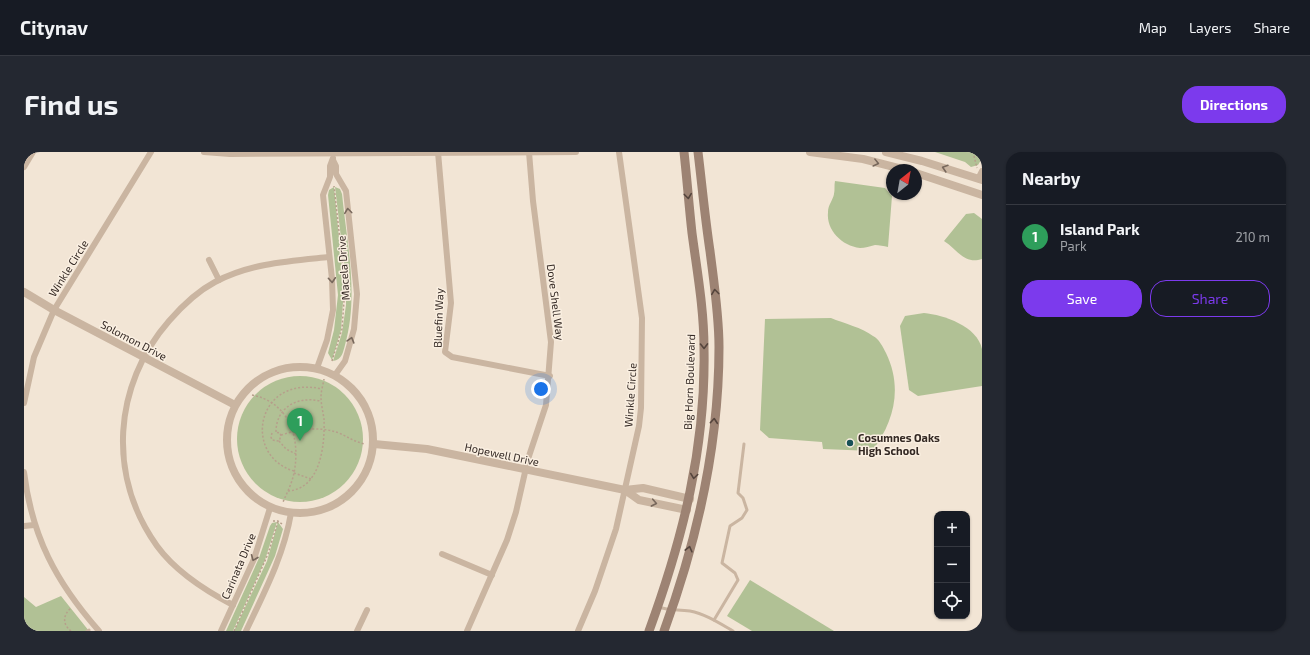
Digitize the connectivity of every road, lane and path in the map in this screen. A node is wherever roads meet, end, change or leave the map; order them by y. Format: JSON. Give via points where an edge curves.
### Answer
{"nodes":[{"id":1,"x":33,"y":152,"type":"edge"},
{"id":2,"x":151,"y":152,"type":"edge"},
{"id":3,"x":204,"y":152,"type":"edge"},
{"id":4,"x":576,"y":152,"type":"edge"},
{"id":5,"x":619,"y":152,"type":"edge"},
{"id":6,"x":684,"y":152,"type":"edge"},
{"id":7,"x":698,"y":152,"type":"edge"},
{"id":8,"x":810,"y":152,"type":"edge"},
{"id":9,"x":886,"y":152,"type":"edge"},
{"id":10,"x":973,"y":152,"type":"edge"},
{"id":11,"x":438,"y":153,"type":"edge"},
{"id":12,"x":529,"y":153,"type":"edge"},
{"id":13,"x":333,"y":155,"type":"edge"},
{"id":14,"x":886,"y":165,"type":"edge"},
{"id":15,"x":24,"y":167,"type":"edge"},
{"id":16,"x":979,"y":169,"type":"edge"},
{"id":17,"x":922,"y":175,"type":"edge"},
{"id":18,"x":980,"y":180,"type":"edge"},
{"id":19,"x":334,"y":186,"type":"junction"},
{"id":20,"x":338,"y":187,"type":"dead end"},
{"id":21,"x":330,"y":188,"type":"dead end"},
{"id":22,"x":982,"y":195,"type":"edge"},
{"id":23,"x":329,"y":257,"type":"junction"},
{"id":24,"x":209,"y":260,"type":"dead end"},
{"id":25,"x":219,"y":280,"type":"junction"},
{"id":26,"x":24,"y":292,"type":"edge"},
{"id":27,"x":54,"y":310,"type":"junction"},
{"id":28,"x":143,"y":357,"type":"junction"},
{"id":29,"x":329,"y":359,"type":"dead end"},
{"id":30,"x":332,"y":361,"type":"junction"},
{"id":31,"x":336,"y":362,"type":"dead end"},
{"id":32,"x":317,"y":368,"type":"junction"},
{"id":33,"x":335,"y":375,"type":"junction"},
{"id":34,"x":550,"y":376,"type":"junction"},
{"id":35,"x":324,"y":379,"type":"dead end"},
{"id":36,"x":322,"y":389,"type":"junction"},
{"id":37,"x":252,"y":395,"type":"dead end"},
{"id":38,"x":272,"y":401,"type":"junction"},
{"id":39,"x":321,"y":401,"type":"junction"},
{"id":40,"x":24,"y":403,"type":"edge"},
{"id":41,"x":235,"y":405,"type":"junction"},
{"id":42,"x":282,"y":411,"type":"junction"},
{"id":43,"x":324,"y":430,"type":"junction"},
{"id":44,"x":292,"y":432,"type":"junction"},
{"id":45,"x":272,"y":433,"type":"dead end"},
{"id":46,"x":281,"y":435,"type":"junction"},
{"id":47,"x":279,"y":441,"type":"junction"},
{"id":48,"x":365,"y":444,"type":"dead end"},
{"id":49,"x":374,"y":444,"type":"junction"},
{"id":50,"x":744,"y":444,"type":"dead end"},
{"id":51,"x":296,"y":454,"type":"junction"},
{"id":52,"x":526,"y":470,"type":"junction"},
{"id":53,"x":24,"y":472,"type":"edge"},
{"id":54,"x":294,"y":472,"type":"junction"},
{"id":55,"x":310,"y":479,"type":"junction"},
{"id":56,"x":625,"y":490,"type":"junction"},
{"id":57,"x":288,"y":491,"type":"junction"},
{"id":58,"x":690,"y":499,"type":"junction"},
{"id":59,"x":283,"y":502,"type":"dead end"},
{"id":60,"x":270,"y":508,"type":"junction"},
{"id":61,"x":687,"y":510,"type":"junction"},
{"id":62,"x":291,"y":513,"type":"junction"},
{"id":63,"x":278,"y":521,"type":"junction"},
{"id":64,"x":270,"y":524,"type":"dead end"},
{"id":65,"x":34,"y":525,"type":"junction"},
{"id":66,"x":24,"y":526,"type":"edge"},
{"id":67,"x":284,"y":527,"type":"dead end"},
{"id":68,"x":442,"y":554,"type":"dead end"},
{"id":69,"x":492,"y":575,"type":"junction"},
{"id":70,"x":233,"y":605,"type":"junction"},
{"id":71,"x":658,"y":607,"type":"junction"},
{"id":72,"x":71,"y":608,"type":"dead end"},
{"id":73,"x":367,"y":610,"type":"dead end"},
{"id":74,"x":671,"y":611,"type":"junction"},
{"id":75,"x":714,"y":620,"type":"junction"},
{"id":76,"x":982,"y":624,"type":"edge"},
{"id":77,"x":71,"y":631,"type":"edge"},
{"id":78,"x":99,"y":631,"type":"edge"},
{"id":79,"x":221,"y":631,"type":"edge"},
{"id":80,"x":234,"y":631,"type":"edge"},
{"id":81,"x":246,"y":631,"type":"edge"},
{"id":82,"x":357,"y":631,"type":"edge"},
{"id":83,"x":467,"y":631,"type":"edge"},
{"id":84,"x":578,"y":631,"type":"edge"},
{"id":85,"x":649,"y":631,"type":"edge"},
{"id":86,"x":664,"y":631,"type":"edge"},
{"id":87,"x":733,"y":631,"type":"edge"},
{"id":88,"x":973,"y":631,"type":"edge"}],
"edges":[{"from":1,"to":15,"type":"street"},
{"from":2,"to":27,"type":"street","name":"Winkle Circle"},
{"from":3,"to":13,"type":"street"},
{"from":4,"to":12,"type":"street"},
{"from":5,"to":56,"type":"street","name":"Winkle Circle","via":[[642,318],[639,426]]},
{"from":6,"to":58,"type":"main road","name":"Big Horn Boulevard","one_way":true,"via":[[702,308],[704,348],[703,400]]},
{"from":74,"to":7,"type":"main road","one_way":true,"via":[[680,586],[705,488],[719,348],[717,306]]},
{"from":8,"to":14,"type":"street","one_way":true},
{"from":18,"to":9,"type":"street","one_way":true},
{"from":10,"to":16,"type":"path"},
{"from":11,"to":12,"type":"street"},
{"from":11,"to":13,"type":"street"},
{"from":11,"to":34,"type":"street","name":"Bluefin Way","via":[[451,303],[445,352],[452,357]]},
{"from":12,"to":34,"type":"street","name":"Dove Shell Way","via":[[551,342]]},
{"from":13,"to":23,"type":"street","name":"Macela Drive","via":[[330,177],[323,195]]},
{"from":33,"to":13,"type":"street","name":"Macela Drive","one_way":true,"via":[[345,361],[354,329],[357,294],[346,191],[336,174]]},
{"from":16,"to":18,"type":"street"},
{"from":17,"to":22,"type":"street"},
{"from":19,"to":20,"type":"path"},
{"from":19,"to":21,"type":"path"},
{"from":19,"to":30,"type":"path","via":[[345,286],[342,329]]},
{"from":23,"to":25,"type":"street","via":[[272,263]]},
{"from":23,"to":32,"type":"street","name":"Macela Drive","one_way":true,"via":[[333,310],[327,340]]},
{"from":24,"to":25,"type":"street"},
{"from":25,"to":28,"type":"street","via":[[181,307],[155,337]]},
{"from":26,"to":27,"type":"street","name":"Solomon Drive"},
{"from":27,"to":28,"type":"street","name":"Solomon Drive"},
{"from":27,"to":40,"type":"street","name":"Winkle Circle","via":[[34,357]]},
{"from":28,"to":41,"type":"street","name":"Solomon Drive"},
{"from":28,"to":70,"type":"street","via":[[135,374],[125,416],[122,449],[126,479],[140,517],[158,547],[187,577]]},
{"from":29,"to":30,"type":"path"},
{"from":30,"to":31,"type":"path"},
{"from":32,"to":33,"type":"street"},
{"from":32,"to":41,"type":"street","via":[[286,367],[271,372],[251,385]]},
{"from":33,"to":49,"type":"street","via":[[351,387],[366,407]]},
{"from":34,"to":52,"type":"street","name":"Dove Shell Way","via":[[546,405]]},
{"from":35,"to":36,"type":"path"},
{"from":36,"to":38,"type":"path","via":[[297,387],[283,392]]},
{"from":36,"to":39,"type":"path"},
{"from":37,"to":38,"type":"path"},
{"from":38,"to":42,"type":"path"},
{"from":38,"to":54,"type":"path","via":[[263,421],[266,444],[277,461]]},
{"from":39,"to":42,"type":"path","via":[[300,400]]},
{"from":39,"to":43,"type":"path"},
{"from":41,"to":60,"type":"street","via":[[227,434],[230,464],[249,492]]},
{"from":42,"to":44,"type":"path"},
{"from":42,"to":46,"type":"path","via":[[275,432]]},
{"from":43,"to":44,"type":"path","via":[[308,428]]},
{"from":43,"to":48,"type":"path","via":[[337,432]]},
{"from":43,"to":55,"type":"path","via":[[319,461]]},
{"from":44,"to":46,"type":"path"},
{"from":44,"to":51,"type":"path"},
{"from":45,"to":47,"type":"path","via":[[272,440]]},
{"from":46,"to":47,"type":"path"},
{"from":47,"to":51,"type":"path","via":[[286,449]]},
{"from":49,"to":52,"type":"street","name":"Hopewell Drive","via":[[427,449]]},
{"from":49,"to":62,"type":"street","via":[[365,472],[345,497],[320,510]]},
{"from":50,"to":75,"type":"lane","via":[[738,493],[743,498],[747,510],[742,518],[730,526],[722,563],[735,573],[738,580]]},
{"from":51,"to":54,"type":"path"},
{"from":52,"to":56,"type":"street","name":"Hopewell Drive"},
{"from":52,"to":69,"type":"street","name":"Dove Shell Way","via":[[516,512]]},
{"from":53,"to":65,"type":"street"},
{"from":54,"to":55,"type":"path"},
{"from":54,"to":57,"type":"path"},
{"from":55,"to":57,"type":"path","via":[[301,487]]},
{"from":56,"to":58,"type":"street","name":"Hopewell Drive","via":[[643,488]]},
{"from":56,"to":61,"type":"street","name":"Hopewell Drive","one_way":true,"via":[[639,500]]},
{"from":56,"to":84,"type":"street","name":"Winkle Circle","via":[[606,561]]},
{"from":57,"to":59,"type":"path"},
{"from":58,"to":61,"type":"main road","name":"Big Horn Boulevard"},
{"from":60,"to":62,"type":"street"},
{"from":60,"to":70,"type":"street","name":"Carinata Drive","one_way":true,"via":[[254,559]]},
{"from":61,"to":71,"type":"main road","name":"Big Horn Boulevard","via":[[667,585]]},
{"from":62,"to":81,"type":"street","via":[[275,568]]},
{"from":63,"to":64,"type":"path"},
{"from":63,"to":67,"type":"path"},
{"from":63,"to":80,"type":"path","via":[[268,554]]},
{"from":65,"to":66,"type":"street"},
{"from":65,"to":78,"type":"street","via":[[45,553],[64,588]]},
{"from":68,"to":69,"type":"street"},
{"from":69,"to":83,"type":"street","name":"Dove Shell Way"},
{"from":70,"to":79,"type":"street","name":"Carinata Drive"},
{"from":71,"to":74,"type":"lane"},
{"from":71,"to":85,"type":"main road","name":"Big Horn Boulevard"},
{"from":72,"to":77,"type":"path","via":[[64,621]]},
{"from":73,"to":82,"type":"street"},
{"from":74,"to":75,"type":"lane","via":[[688,611]]},
{"from":74,"to":86,"type":"main road"},
{"from":75,"to":87,"type":"lane"},
{"from":76,"to":88,"type":"path"}]}
